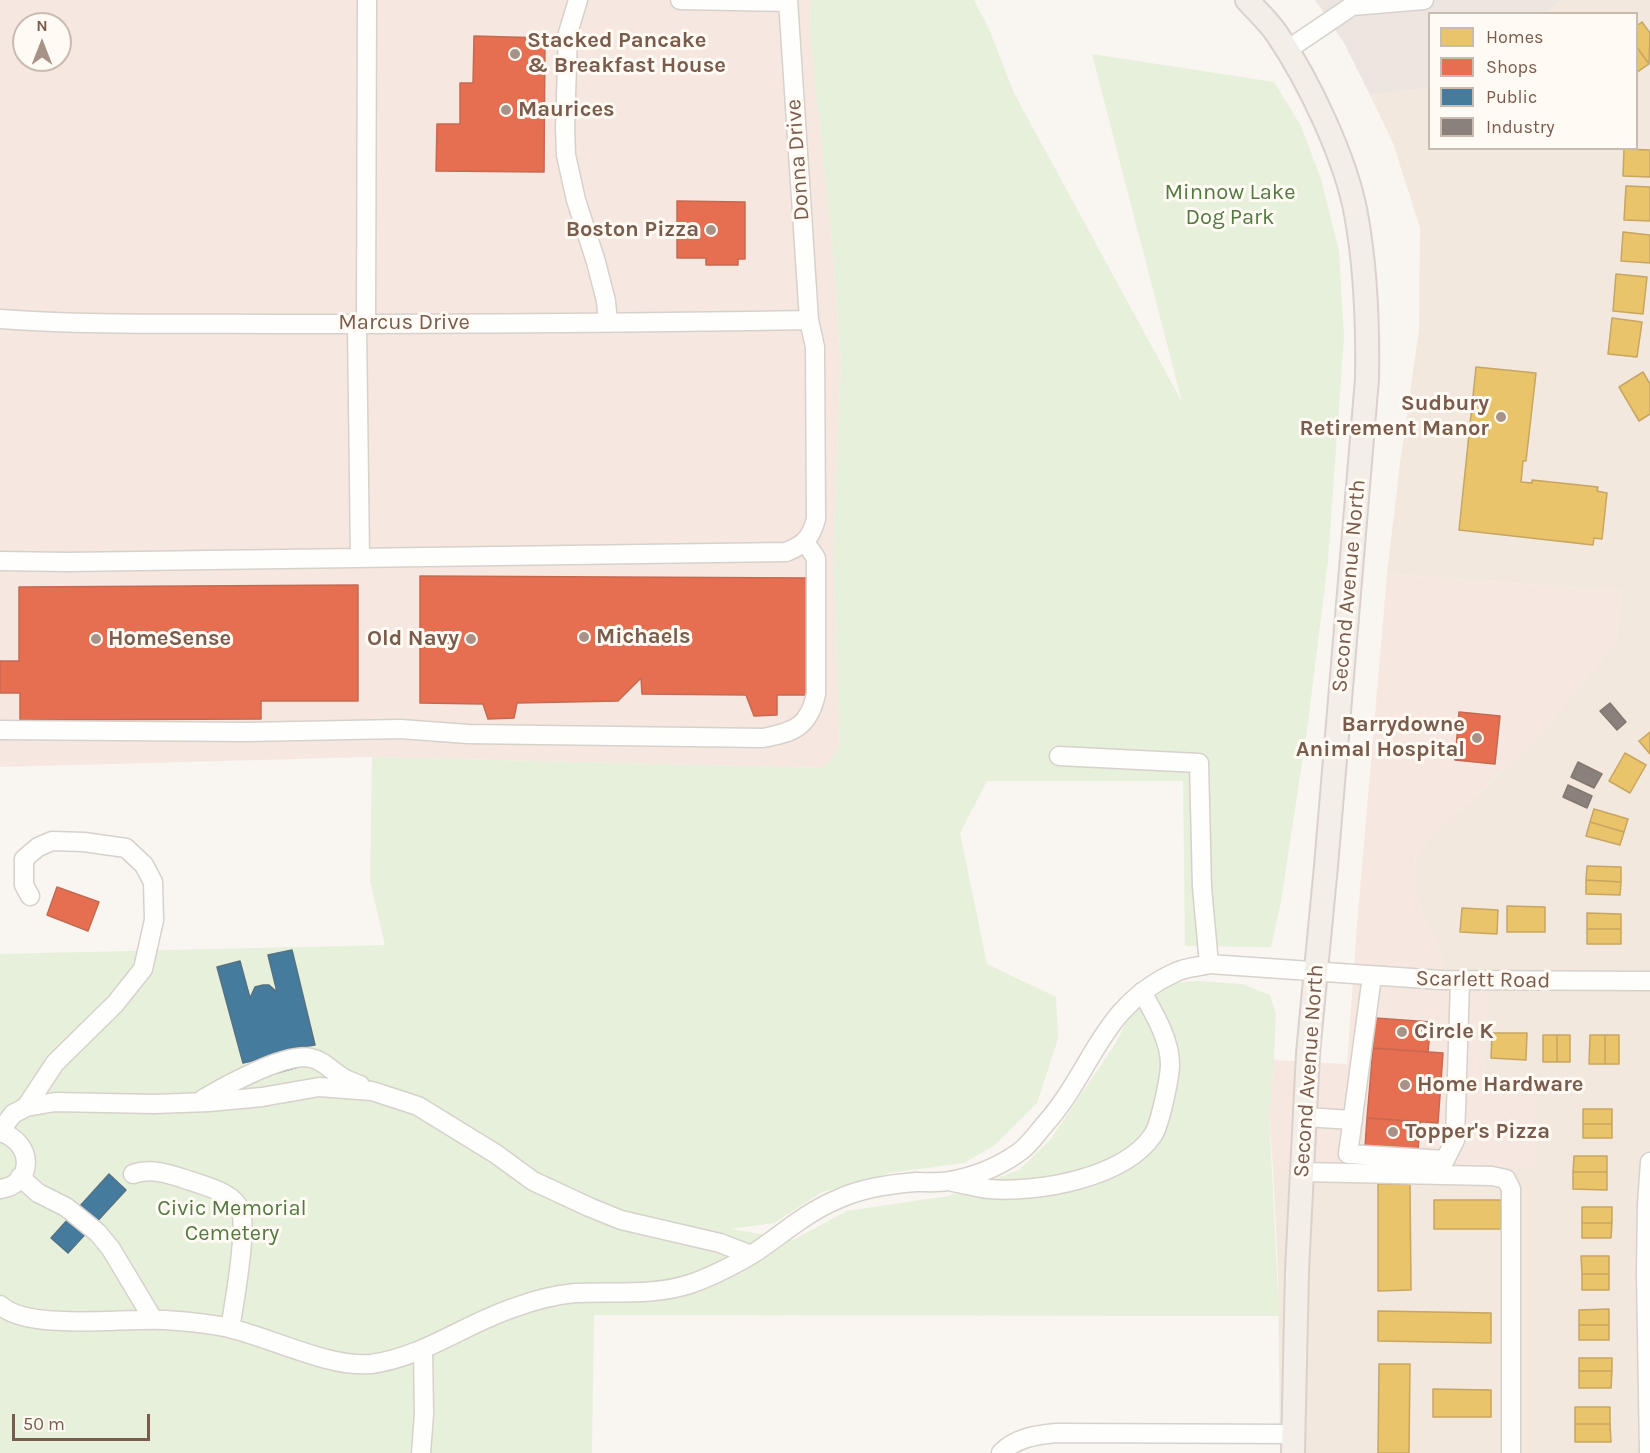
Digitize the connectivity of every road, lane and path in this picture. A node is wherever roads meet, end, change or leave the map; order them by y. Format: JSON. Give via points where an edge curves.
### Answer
{"nodes":[{"id":1,"x":367,"y":0,"type":"edge"},
{"id":2,"x":578,"y":0,"type":"edge"},
{"id":3,"x":680,"y":0,"type":"edge"},
{"id":4,"x":1247,"y":0,"type":"edge"},
{"id":5,"x":1424,"y":0,"type":"edge"},
{"id":6,"x":788,"y":1,"type":"edge"},
{"id":7,"x":1287,"y":50,"type":"junction"},
{"id":8,"x":0,"y":319,"type":"edge"},
{"id":9,"x":809,"y":320,"type":"junction"},
{"id":10,"x":608,"y":323,"type":"junction"},
{"id":11,"x":362,"y":324,"type":"junction"},
{"id":12,"x":805,"y":542,"type":"junction"},
{"id":13,"x":360,"y":558,"type":"junction"},
{"id":14,"x":0,"y":561,"type":"edge"},
{"id":15,"x":0,"y":730,"type":"edge"},
{"id":16,"x":1059,"y":756,"type":"dead end"},
{"id":17,"x":30,"y":896,"type":"dead end"},
{"id":18,"x":1209,"y":964,"type":"junction"},
{"id":19,"x":1316,"y":971,"type":"junction"},
{"id":20,"x":1372,"y":976,"type":"junction"},
{"id":21,"x":1460,"y":981,"type":"junction"},
{"id":22,"x":1650,"y":981,"type":"edge"},
{"id":23,"x":1142,"y":992,"type":"junction"},
{"id":24,"x":372,"y":1091,"type":"junction"},
{"id":25,"x":196,"y":1102,"type":"junction"},
{"id":26,"x":26,"y":1107,"type":"junction"},
{"id":27,"x":1304,"y":1117,"type":"junction"},
{"id":28,"x":1353,"y":1120,"type":"junction"},
{"id":29,"x":0,"y":1132,"type":"edge"},
{"id":30,"x":1650,"y":1162,"type":"edge"},
{"id":31,"x":1302,"y":1172,"type":"junction"},
{"id":32,"x":133,"y":1174,"type":"dead end"},
{"id":33,"x":20,"y":1177,"type":"junction"},
{"id":34,"x":949,"y":1181,"type":"junction"},
{"id":35,"x":0,"y":1189,"type":"edge"},
{"id":36,"x":751,"y":1254,"type":"junction"},
{"id":37,"x":0,"y":1305,"type":"edge"},
{"id":38,"x":153,"y":1319,"type":"junction"},
{"id":39,"x":230,"y":1328,"type":"junction"},
{"id":40,"x":423,"y":1350,"type":"junction"},
{"id":41,"x":1293,"y":1443,"type":"edge"},
{"id":42,"x":421,"y":1453,"type":"edge"},
{"id":43,"x":1001,"y":1453,"type":"edge"},
{"id":44,"x":1511,"y":1453,"type":"edge"},
{"id":45,"x":1649,"y":1453,"type":"edge"}],
"edges":[{"from":1,"to":11,"type":"street"},
{"from":2,"to":10,"type":"street","via":[[568,33],[566,154],[576,200],[597,262]]},
{"from":3,"to":6,"type":"street"},
{"from":4,"to":7,"type":"main road","name":"Second Avenue North"},
{"from":5,"to":7,"type":"street","via":[[1352,6]]},
{"from":6,"to":9,"type":"street","name":"Donna Drive"},
{"from":7,"to":19,"type":"main road","name":"Second Avenue North","via":[[1317,105],[1346,176],[1356,212],[1368,320],[1367,379]]},
{"from":8,"to":11,"type":"street","name":"Marcus Drive"},
{"from":9,"to":10,"type":"street","name":"Marcus Drive"},
{"from":9,"to":12,"type":"street","name":"Donna Drive","via":[[815,347],[816,519]]},
{"from":10,"to":11,"type":"street","name":"Marcus Drive"},
{"from":11,"to":13,"type":"street"},
{"from":12,"to":13,"type":"street","via":[[786,552]]},
{"from":12,"to":15,"type":"street","via":[[816,558],[816,694],[812,712],[790,732],[763,738],[468,734],[400,729]]},
{"from":13,"to":14,"type":"street"},
{"from":16,"to":18,"type":"street","via":[[1199,763],[1202,887]]},
{"from":17,"to":26,"type":"street","via":[[24,885],[24,859],[38,847],[52,841],[126,848],[153,882],[154,920],[143,969],[115,1004],[55,1063]]},
{"from":18,"to":19,"type":"street","name":"Scarlett Road"},
{"from":18,"to":23,"type":"street","name":"Scarlett Road","via":[[1178,970]]},
{"from":19,"to":20,"type":"street","name":"Scarlett Road"},
{"from":19,"to":27,"type":"main road","name":"Second Avenue North"},
{"from":20,"to":21,"type":"street","name":"Scarlett Road"},
{"from":20,"to":28,"type":"street"},
{"from":21,"to":22,"type":"street","name":"Scarlett Road"},
{"from":21,"to":28,"type":"street","via":[[1455,1140],[1445,1160],[1348,1154]]},
{"from":23,"to":34,"type":"street","name":"Scarlett Road","via":[[1118,1013],[1058,1109],[1022,1151],[993,1168]]},
{"from":23,"to":34,"type":"street","via":[[1157,1020],[1170,1063],[1154,1134],[1133,1156],[1099,1172],[1049,1187],[989,1189]]},
{"from":24,"to":25,"type":"street","via":[[319,1087],[262,1097]]},
{"from":24,"to":25,"type":"street","via":[[312,1058],[302,1057],[261,1069]]},
{"from":24,"to":36,"type":"street","via":[[418,1106],[533,1181],[589,1207],[621,1220]]},
{"from":25,"to":26,"type":"street","via":[[55,1102]]},
{"from":26,"to":29,"type":"street","via":[[13,1114]]},
{"from":27,"to":28,"type":"street"},
{"from":27,"to":31,"type":"main road","name":"Second Avenue North"},
{"from":29,"to":33,"type":"street","via":[[15,1138],[23,1149],[26,1162]]},
{"from":30,"to":45,"type":"street","via":[[1646,1273]]},
{"from":31,"to":41,"type":"main road","name":"Second Avenue North"},
{"from":31,"to":44,"type":"street","via":[[1506,1179],[1511,1189]]},
{"from":32,"to":39,"type":"street","via":[[162,1172],[217,1190],[241,1212],[242,1236]]},
{"from":33,"to":35,"type":"street"},
{"from":33,"to":38,"type":"street","via":[[98,1233]]},
{"from":34,"to":36,"type":"street","via":[[874,1187],[836,1200]]},
{"from":36,"to":40,"type":"street","via":[[687,1285],[542,1298],[504,1310]]},
{"from":37,"to":38,"type":"street","via":[[34,1319]]},
{"from":38,"to":39,"type":"street"},
{"from":39,"to":40,"type":"street","via":[[356,1364],[371,1364]]},
{"from":40,"to":42,"type":"street"},
{"from":41,"to":43,"type":"street","via":[[1056,1433],[1031,1436]]}]}
